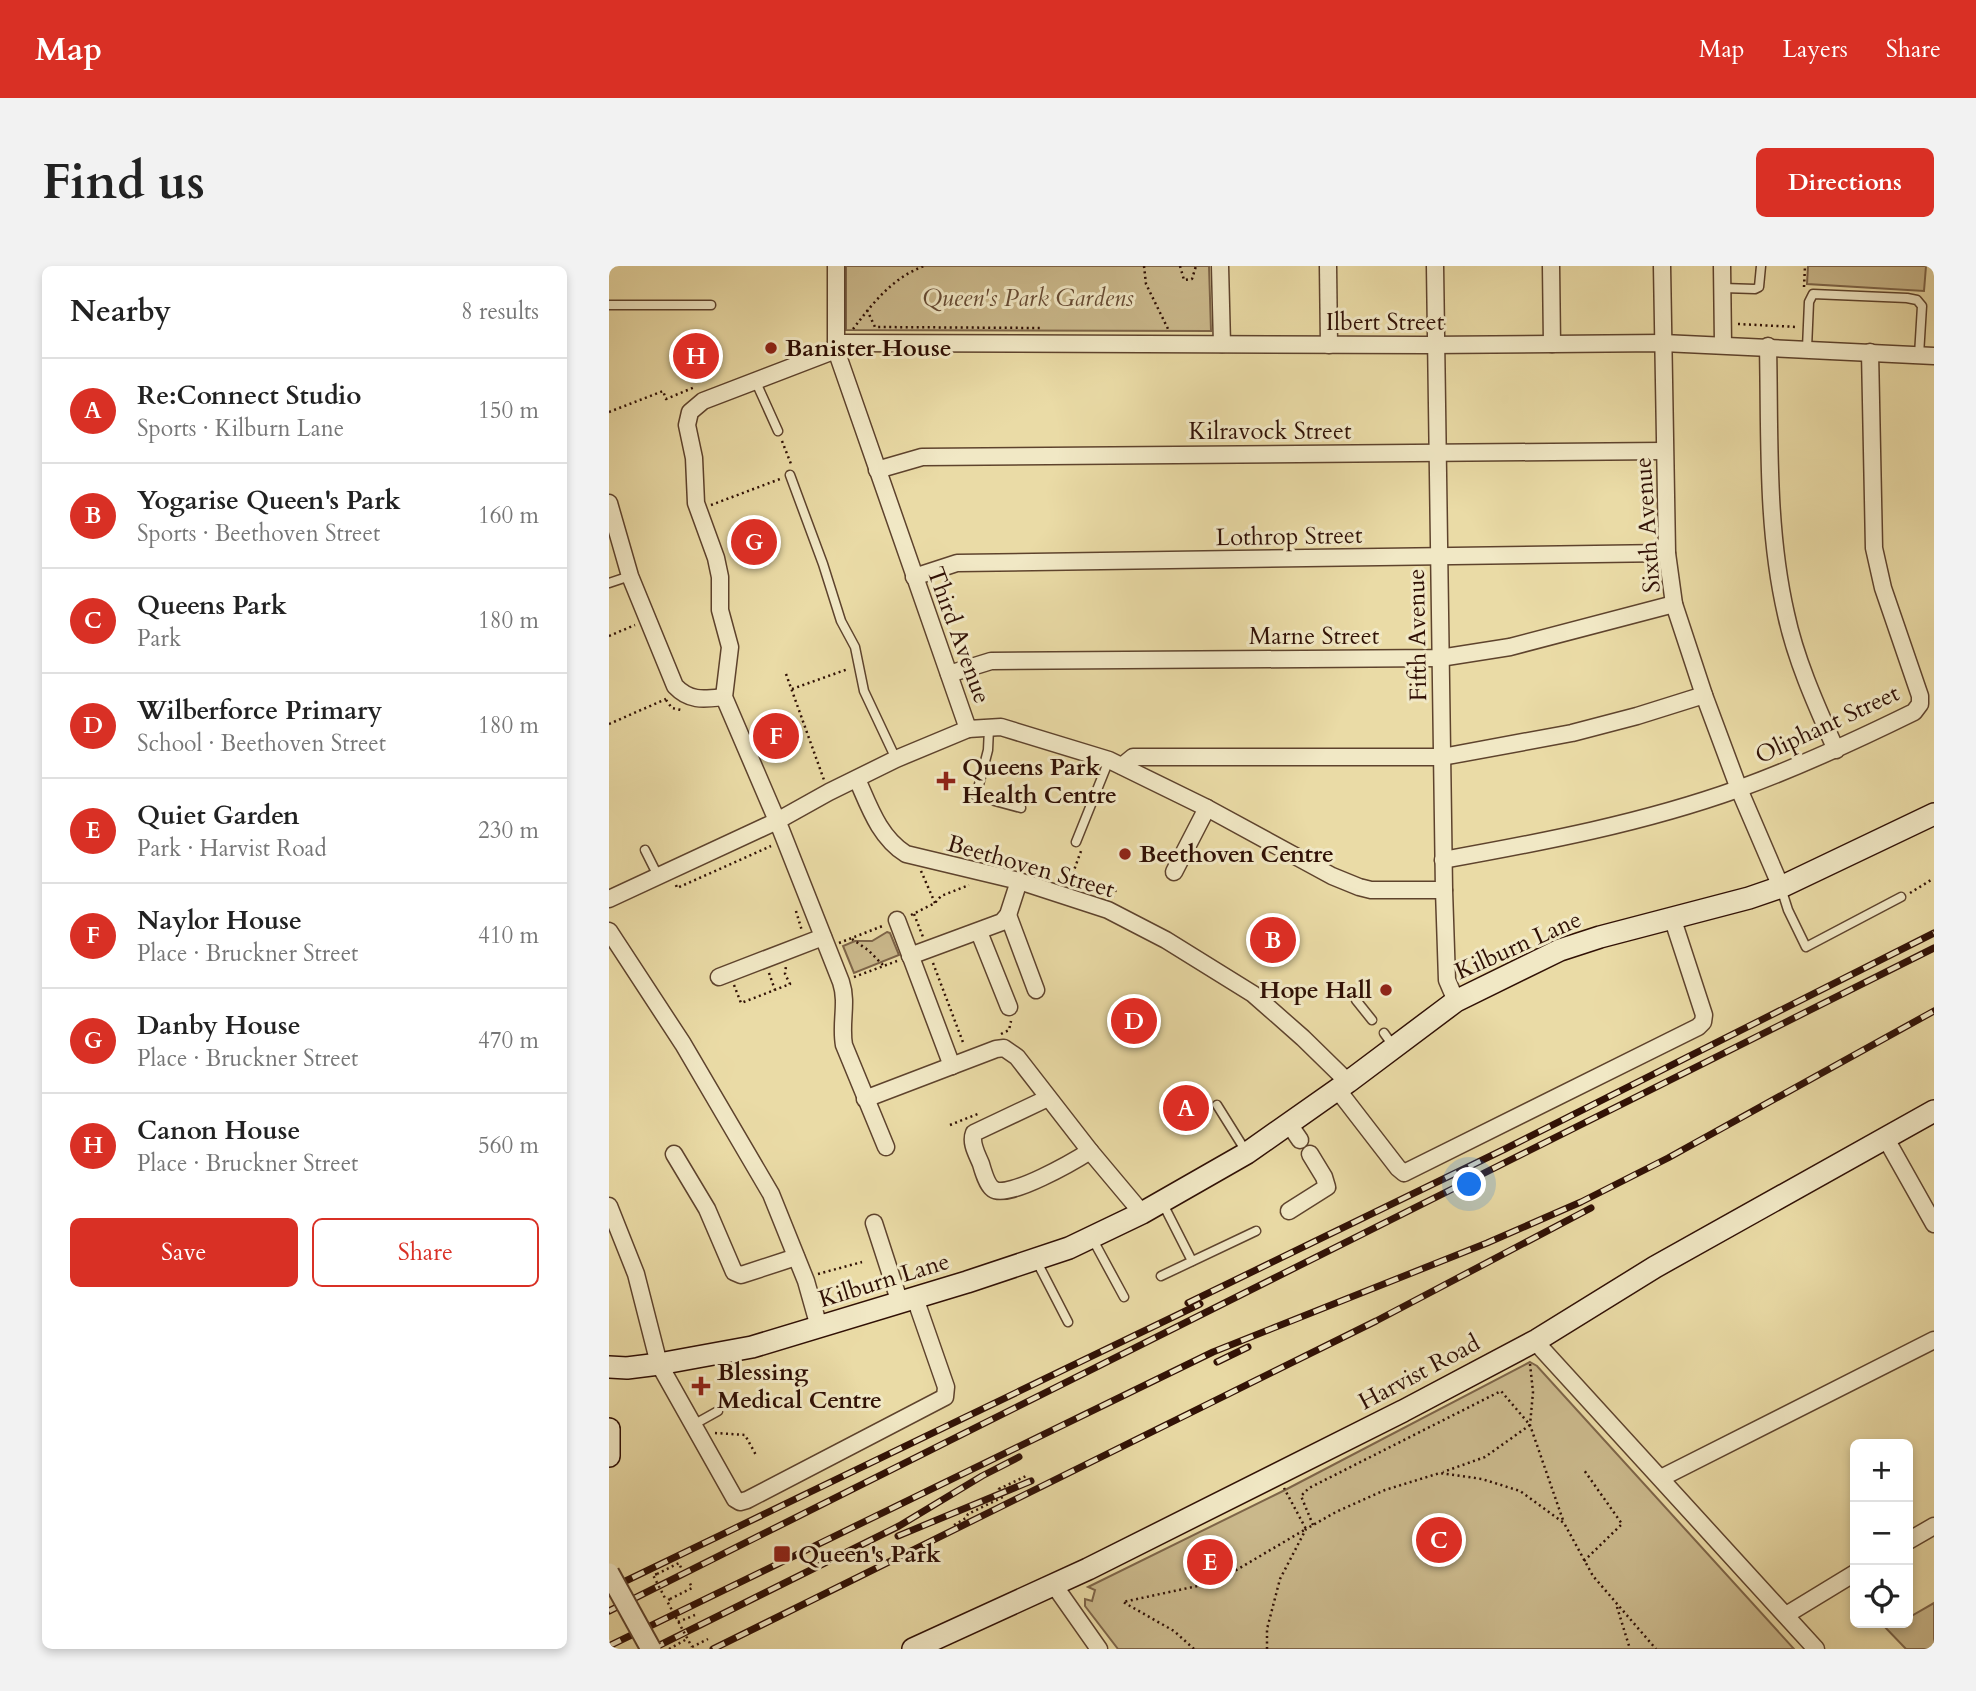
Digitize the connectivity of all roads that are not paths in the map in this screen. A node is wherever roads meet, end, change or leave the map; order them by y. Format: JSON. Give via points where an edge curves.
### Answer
{"nodes":[{"id":1,"x":836,"y":266,"type":"edge"},
{"id":2,"x":1220,"y":266,"type":"edge"},
{"id":3,"x":1328,"y":266,"type":"edge"},
{"id":4,"x":1435,"y":266,"type":"edge"},
{"id":5,"x":1551,"y":266,"type":"edge"},
{"id":6,"x":1662,"y":266,"type":"edge"},
{"id":7,"x":1722,"y":266,"type":"edge"},
{"id":8,"x":1761,"y":266,"type":"edge"},
{"id":9,"x":1723,"y":288,"type":"junction"},
{"id":10,"x":609,"y":305,"type":"edge"},
{"id":11,"x":711,"y":305,"type":"dead end"},
{"id":12,"x":1663,"y":343,"type":"junction"},
{"id":13,"x":1222,"y":344,"type":"junction"},
{"id":14,"x":1552,"y":344,"type":"junction"},
{"id":15,"x":1723,"y":344,"type":"junction"},
{"id":16,"x":838,"y":345,"type":"junction"},
{"id":17,"x":1329,"y":345,"type":"junction"},
{"id":18,"x":1436,"y":345,"type":"junction"},
{"id":19,"x":1769,"y":346,"type":"junction"},
{"id":20,"x":1807,"y":348,"type":"junction"},
{"id":21,"x":1870,"y":352,"type":"junction"},
{"id":22,"x":1926,"y":355,"type":"edge"},
{"id":23,"x":755,"y":380,"type":"junction"},
{"id":24,"x":778,"y":431,"type":"road end"},
{"id":25,"x":1664,"y":451,"type":"junction"},
{"id":26,"x":1437,"y":452,"type":"junction"},
{"id":27,"x":877,"y":470,"type":"junction"},
{"id":28,"x":790,"y":475,"type":"road end"},
{"id":29,"x":609,"y":503,"type":"edge"},
{"id":30,"x":1667,"y":553,"type":"junction"},
{"id":31,"x":1439,"y":557,"type":"junction"},
{"id":32,"x":630,"y":576,"type":"junction"},
{"id":33,"x":914,"y":577,"type":"junction"},
{"id":34,"x":609,"y":583,"type":"edge"},
{"id":35,"x":1674,"y":604,"type":"junction"},
{"id":36,"x":1440,"y":658,"type":"junction"},
{"id":37,"x":949,"y":674,"type":"junction"},
{"id":38,"x":1704,"y":695,"type":"junction"},
{"id":39,"x":724,"y":697,"type":"junction"},
{"id":40,"x":989,"y":727,"type":"junction"},
{"id":41,"x":968,"y":729,"type":"junction"},
{"id":42,"x":1836,"y":750,"type":"junction"},
{"id":43,"x":1442,"y":757,"type":"junction"},
{"id":44,"x":896,"y":759,"type":"junction"},
{"id":45,"x":1115,"y":763,"type":"junction"},
{"id":46,"x":857,"y":779,"type":"junction"},
{"id":47,"x":1739,"y":789,"type":"junction"},
{"id":48,"x":1021,"y":808,"type":"dead end"},
{"id":49,"x":1206,"y":808,"type":"junction"},
{"id":50,"x":1934,"y":814,"type":"edge"},
{"id":51,"x":777,"y":821,"type":"junction"},
{"id":52,"x":1076,"y":842,"type":"road end"},
{"id":53,"x":645,"y":850,"type":"dead end"},
{"id":54,"x":1443,"y":860,"type":"junction"},
{"id":55,"x":1174,"y":873,"type":"dead end"},
{"id":56,"x":658,"y":876,"type":"junction"},
{"id":57,"x":1019,"y":881,"type":"junction"},
{"id":58,"x":1781,"y":887,"type":"junction"},
{"id":59,"x":1444,"y":890,"type":"junction"},
{"id":60,"x":1901,"y":897,"type":"road end"},
{"id":61,"x":609,"y":899,"type":"edge"},
{"id":62,"x":1008,"y":915,"type":"junction"},
{"id":63,"x":1672,"y":917,"type":"junction"},
{"id":64,"x":897,"y":920,"type":"road end"},
{"id":65,"x":609,"y":931,"type":"edge"},
{"id":66,"x":979,"y":932,"type":"junction"},
{"id":67,"x":825,"y":943,"type":"junction"},
{"id":68,"x":910,"y":956,"type":"junction"},
{"id":69,"x":719,"y":977,"type":"dead end"},
{"id":70,"x":1036,"y":990,"type":"dead end"},
{"id":71,"x":1356,"y":1000,"type":"dead end"},
{"id":72,"x":1456,"y":1001,"type":"junction"},
{"id":73,"x":1009,"y":1007,"type":"road end"},
{"id":74,"x":1373,"y":1020,"type":"dead end"},
{"id":75,"x":952,"y":1066,"type":"junction"},
{"id":76,"x":1343,"y":1086,"type":"junction"},
{"id":77,"x":1048,"y":1098,"type":"junction"},
{"id":78,"x":865,"y":1099,"type":"junction"},
{"id":79,"x":1217,"y":1105,"type":"dead end"},
{"id":80,"x":1934,"y":1111,"type":"edge"},
{"id":81,"x":1885,"y":1137,"type":"junction"},
{"id":82,"x":886,"y":1147,"type":"dead end"},
{"id":83,"x":1090,"y":1151,"type":"junction"},
{"id":84,"x":1248,"y":1153,"type":"junction"},
{"id":85,"x":674,"y":1154,"type":"dead end"},
{"id":86,"x":1310,"y":1154,"type":"dead end"},
{"id":87,"x":1162,"y":1202,"type":"junction"},
{"id":88,"x":609,"y":1206,"type":"edge"},
{"id":89,"x":1289,"y":1211,"type":"dead end"},
{"id":90,"x":1142,"y":1213,"type":"junction"},
{"id":91,"x":874,"y":1223,"type":"dead end"},
{"id":92,"x":1934,"y":1224,"type":"edge"},
{"id":93,"x":1256,"y":1231,"type":"dead end"},
{"id":94,"x":1092,"y":1238,"type":"junction"},
{"id":95,"x":796,"y":1256,"type":"junction"},
{"id":96,"x":1036,"y":1260,"type":"junction"},
{"id":97,"x":1192,"y":1261,"type":"junction"},
{"id":98,"x":1161,"y":1276,"type":"dead end"},
{"id":99,"x":1124,"y":1297,"type":"dead end"},
{"id":100,"x":907,"y":1301,"type":"junction"},
{"id":101,"x":1068,"y":1322,"type":"dead end"},
{"id":102,"x":819,"y":1327,"type":"junction"},
{"id":103,"x":1537,"y":1340,"type":"junction"},
{"id":104,"x":1934,"y":1340,"type":"edge"},
{"id":105,"x":659,"y":1364,"type":"junction"},
{"id":106,"x":618,"y":1367,"type":"edge"},
{"id":107,"x":609,"y":1384,"type":"edge"},
{"id":108,"x":718,"y":1411,"type":"dead end"},
{"id":109,"x":609,"y":1429,"type":"edge"},
{"id":110,"x":695,"y":1429,"type":"junction"},
{"id":111,"x":609,"y":1457,"type":"edge"},
{"id":112,"x":1661,"y":1478,"type":"junction"},
{"id":113,"x":1934,"y":1525,"type":"edge"},
{"id":114,"x":1913,"y":1538,"type":"edge"},
{"id":115,"x":609,"y":1573,"type":"edge"},
{"id":116,"x":1850,"y":1576,"type":"edge"},
{"id":117,"x":1054,"y":1585,"type":"junction"},
{"id":118,"x":1786,"y":1615,"type":"junction"},
{"id":119,"x":651,"y":1649,"type":"edge"},
{"id":120,"x":913,"y":1649,"type":"edge"},
{"id":121,"x":1099,"y":1649,"type":"edge"},
{"id":122,"x":1816,"y":1649,"type":"edge"}],
"edges":[{"from":1,"to":16,"type":"street","name":"Third Avenue"},
{"from":2,"to":13,"type":"street"},
{"from":3,"to":17,"type":"street"},
{"from":4,"to":18,"type":"street","name":"Fifth Avenue"},
{"from":5,"to":14,"type":"street"},
{"from":6,"to":12,"type":"street","name":"Sixth Avenue"},
{"from":7,"to":9,"type":"street"},
{"from":8,"to":9,"type":"lane","via":[[1759,287]]},
{"from":9,"to":15,"type":"street"},
{"from":10,"to":11,"type":"lane"},
{"from":12,"to":14,"type":"street","name":"Ilbert Street"},
{"from":12,"to":15,"type":"street","name":"Ilbert Street"},
{"from":12,"to":25,"type":"street","name":"Sixth Avenue"},
{"from":13,"to":16,"type":"street","name":"Ilbert Street"},
{"from":13,"to":17,"type":"street","name":"Ilbert Street"},
{"from":14,"to":18,"type":"street","name":"Ilbert Street"},
{"from":15,"to":19,"type":"street","name":"Ilbert Street"},
{"from":16,"to":23,"type":"street"},
{"from":16,"to":27,"type":"street","name":"Third Avenue"},
{"from":17,"to":18,"type":"street","name":"Ilbert Street"},
{"from":18,"to":26,"type":"street","name":"Fifth Avenue"},
{"from":19,"to":20,"type":"street","name":"Ilbert Street"},
{"from":19,"to":42,"type":"street","via":[[1770,480],[1777,570],[1786,617]]},
{"from":20,"to":21,"type":"street","name":"Ilbert Street"},
{"from":20,"to":22,"type":"lane","via":[[1809,302],[1816,293],[1917,300],[1922,306]]},
{"from":21,"to":22,"type":"street","name":"Ilbert Street"},
{"from":21,"to":42,"type":"street","name":"Oliphant Street","via":[[1874,548],[1920,704],[1914,712]]},
{"from":23,"to":24,"type":"lane"},
{"from":23,"to":39,"type":"street","via":[[703,401],[687,418],[694,495],[716,558],[720,610],[730,647]]},
{"from":25,"to":26,"type":"street","name":"Kilravock Street"},
{"from":25,"to":30,"type":"street","name":"Sixth Avenue"},
{"from":26,"to":27,"type":"street","name":"Kilravock Street","via":[[922,457]]},
{"from":26,"to":31,"type":"street","name":"Fifth Avenue"},
{"from":27,"to":33,"type":"street","name":"Third Avenue"},
{"from":28,"to":44,"type":"lane","via":[[841,621],[855,647],[864,691]]},
{"from":29,"to":32,"type":"street"},
{"from":30,"to":31,"type":"street","name":"Lothrop Street"},
{"from":30,"to":35,"type":"street","name":"Sixth Avenue"},
{"from":31,"to":33,"type":"street","name":"Lothrop Street","via":[[957,563]]},
{"from":31,"to":36,"type":"street","name":"Fifth Avenue"},
{"from":32,"to":34,"type":"lane"},
{"from":32,"to":39,"type":"street","via":[[675,686],[696,699]]},
{"from":33,"to":37,"type":"street","name":"Third Avenue"},
{"from":35,"to":36,"type":"street","name":"Marne Street","via":[[1510,647]]},
{"from":35,"to":38,"type":"street","name":"Sixth Avenue"},
{"from":36,"to":37,"type":"street","name":"Marne Street","via":[[991,661]]},
{"from":36,"to":43,"type":"street","name":"Fifth Avenue"},
{"from":37,"to":41,"type":"street","name":"Third Avenue"},
{"from":38,"to":43,"type":"street","via":[[1572,733]]},
{"from":38,"to":47,"type":"street","name":"Sixth Avenue"},
{"from":39,"to":51,"type":"street"},
{"from":40,"to":41,"type":"street","name":"Third Avenue"},
{"from":40,"to":45,"type":"street","name":"Third Avenue"},
{"from":40,"to":48,"type":"lane","via":[[976,796]]},
{"from":41,"to":44,"type":"street"},
{"from":42,"to":47,"type":"street","name":"Oliphant Street"},
{"from":43,"to":45,"type":"street","via":[[1133,757]]},
{"from":43,"to":54,"type":"street","name":"Fifth Avenue"},
{"from":44,"to":46,"type":"street"},
{"from":45,"to":49,"type":"street","name":"Third Avenue"},
{"from":45,"to":52,"type":"lane"},
{"from":46,"to":51,"type":"street"},
{"from":46,"to":57,"type":"street","name":"Beethoven Street","via":[[879,827],[906,855]]},
{"from":47,"to":54,"type":"street","name":"Oliphant Street","via":[[1604,828]]},
{"from":47,"to":58,"type":"street","name":"Sixth Avenue"},
{"from":49,"to":55,"type":"street"},
{"from":49,"to":59,"type":"street","name":"Third Avenue","via":[[1359,887]]},
{"from":50,"to":58,"type":"main road","name":"Kilburn Lane"},
{"from":51,"to":56,"type":"street"},
{"from":51,"to":67,"type":"street"},
{"from":53,"to":56,"type":"lane"},
{"from":54,"to":59,"type":"street","name":"Fifth Avenue"},
{"from":56,"to":61,"type":"street"},
{"from":57,"to":62,"type":"street"},
{"from":57,"to":76,"type":"street","name":"Beethoven Street","via":[[1098,905],[1166,940],[1253,995],[1303,1038]]},
{"from":58,"to":60,"type":"lane","via":[[1806,947]]},
{"from":58,"to":63,"type":"main road","name":"Kilburn Lane"},
{"from":59,"to":72,"type":"street","name":"Fifth Avenue","via":[[1447,980]]},
{"from":62,"to":66,"type":"street"},
{"from":62,"to":70,"type":"street"},
{"from":63,"to":72,"type":"main road","name":"Kilburn Lane","via":[[1560,950]]},
{"from":63,"to":76,"type":"street","name":"Beethoven Street","via":[[1704,1015],[1698,1027],[1404,1173]]},
{"from":64,"to":68,"type":"street"},
{"from":65,"to":95,"type":"street","via":[[683,1044],[771,1194]]},
{"from":66,"to":68,"type":"street"},
{"from":66,"to":73,"type":"street"},
{"from":67,"to":69,"type":"street"},
{"from":67,"to":78,"type":"street","via":[[845,1002],[844,1045]]},
{"from":68,"to":75,"type":"street"},
{"from":71,"to":74,"type":"lane"},
{"from":72,"to":76,"type":"main road","name":"Kilburn Lane","via":[[1389,1040]]},
{"from":75,"to":77,"type":"street","via":[[996,1049],[1010,1051]]},
{"from":75,"to":78,"type":"street"},
{"from":76,"to":84,"type":"main road","name":"Kilburn Lane","via":[[1295,1132]]},
{"from":77,"to":83,"type":"street"},
{"from":77,"to":83,"type":"street","via":[[972,1136],[991,1187],[1009,1190],[1065,1168]]},
{"from":78,"to":82,"type":"street"},
{"from":79,"to":84,"type":"lane"},
{"from":80,"to":81,"type":"main road","name":"Harvist Road"},
{"from":81,"to":92,"type":"street"},
{"from":81,"to":103,"type":"main road","name":"Harvist Road","via":[[1655,1267]]},
{"from":83,"to":90,"type":"street"},
{"from":84,"to":87,"type":"main road","name":"Kilburn Lane"},
{"from":85,"to":95,"type":"street","via":[[707,1209],[734,1272],[741,1275]]},
{"from":86,"to":89,"type":"street","via":[[1327,1188]]},
{"from":87,"to":90,"type":"main road","name":"Kilburn Lane"},
{"from":87,"to":97,"type":"lane"},
{"from":88,"to":105,"type":"street","via":[[636,1275]]},
{"from":90,"to":94,"type":"main road","name":"Kilburn Lane"},
{"from":91,"to":100,"type":"street"},
{"from":93,"to":97,"type":"lane"},
{"from":94,"to":96,"type":"main road","name":"Kilburn Lane"},
{"from":94,"to":99,"type":"lane"},
{"from":95,"to":102,"type":"street"},
{"from":96,"to":100,"type":"main road","name":"Kilburn Lane"},
{"from":96,"to":101,"type":"lane"},
{"from":97,"to":98,"type":"lane"},
{"from":100,"to":102,"type":"main road","name":"Kilburn Lane"},
{"from":100,"to":110,"type":"street","via":[[946,1387],[945,1397],[785,1473],[740,1502]]},
{"from":102,"to":105,"type":"main road","name":"Kilburn Lane","via":[[734,1351]]},
{"from":103,"to":112,"type":"street"},
{"from":103,"to":117,"type":"main road","name":"Harvist Road","via":[[1391,1418]]},
{"from":104,"to":112,"type":"street"},
{"from":105,"to":106,"type":"main road","name":"Kilburn Lane"},
{"from":105,"to":110,"type":"street"},
{"from":106,"to":107,"type":"main road"},
{"from":108,"to":110,"type":"lane"},
{"from":109,"to":111,"type":"main road"},
{"from":112,"to":118,"type":"street"},
{"from":113,"to":114,"type":"street"},
{"from":115,"to":119,"type":"street","bridge":true},
{"from":116,"to":118,"type":"street"},
{"from":117,"to":120,"type":"main road","name":"Harvist Road"},
{"from":117,"to":121,"type":"street"},
{"from":118,"to":122,"type":"street"}]}
